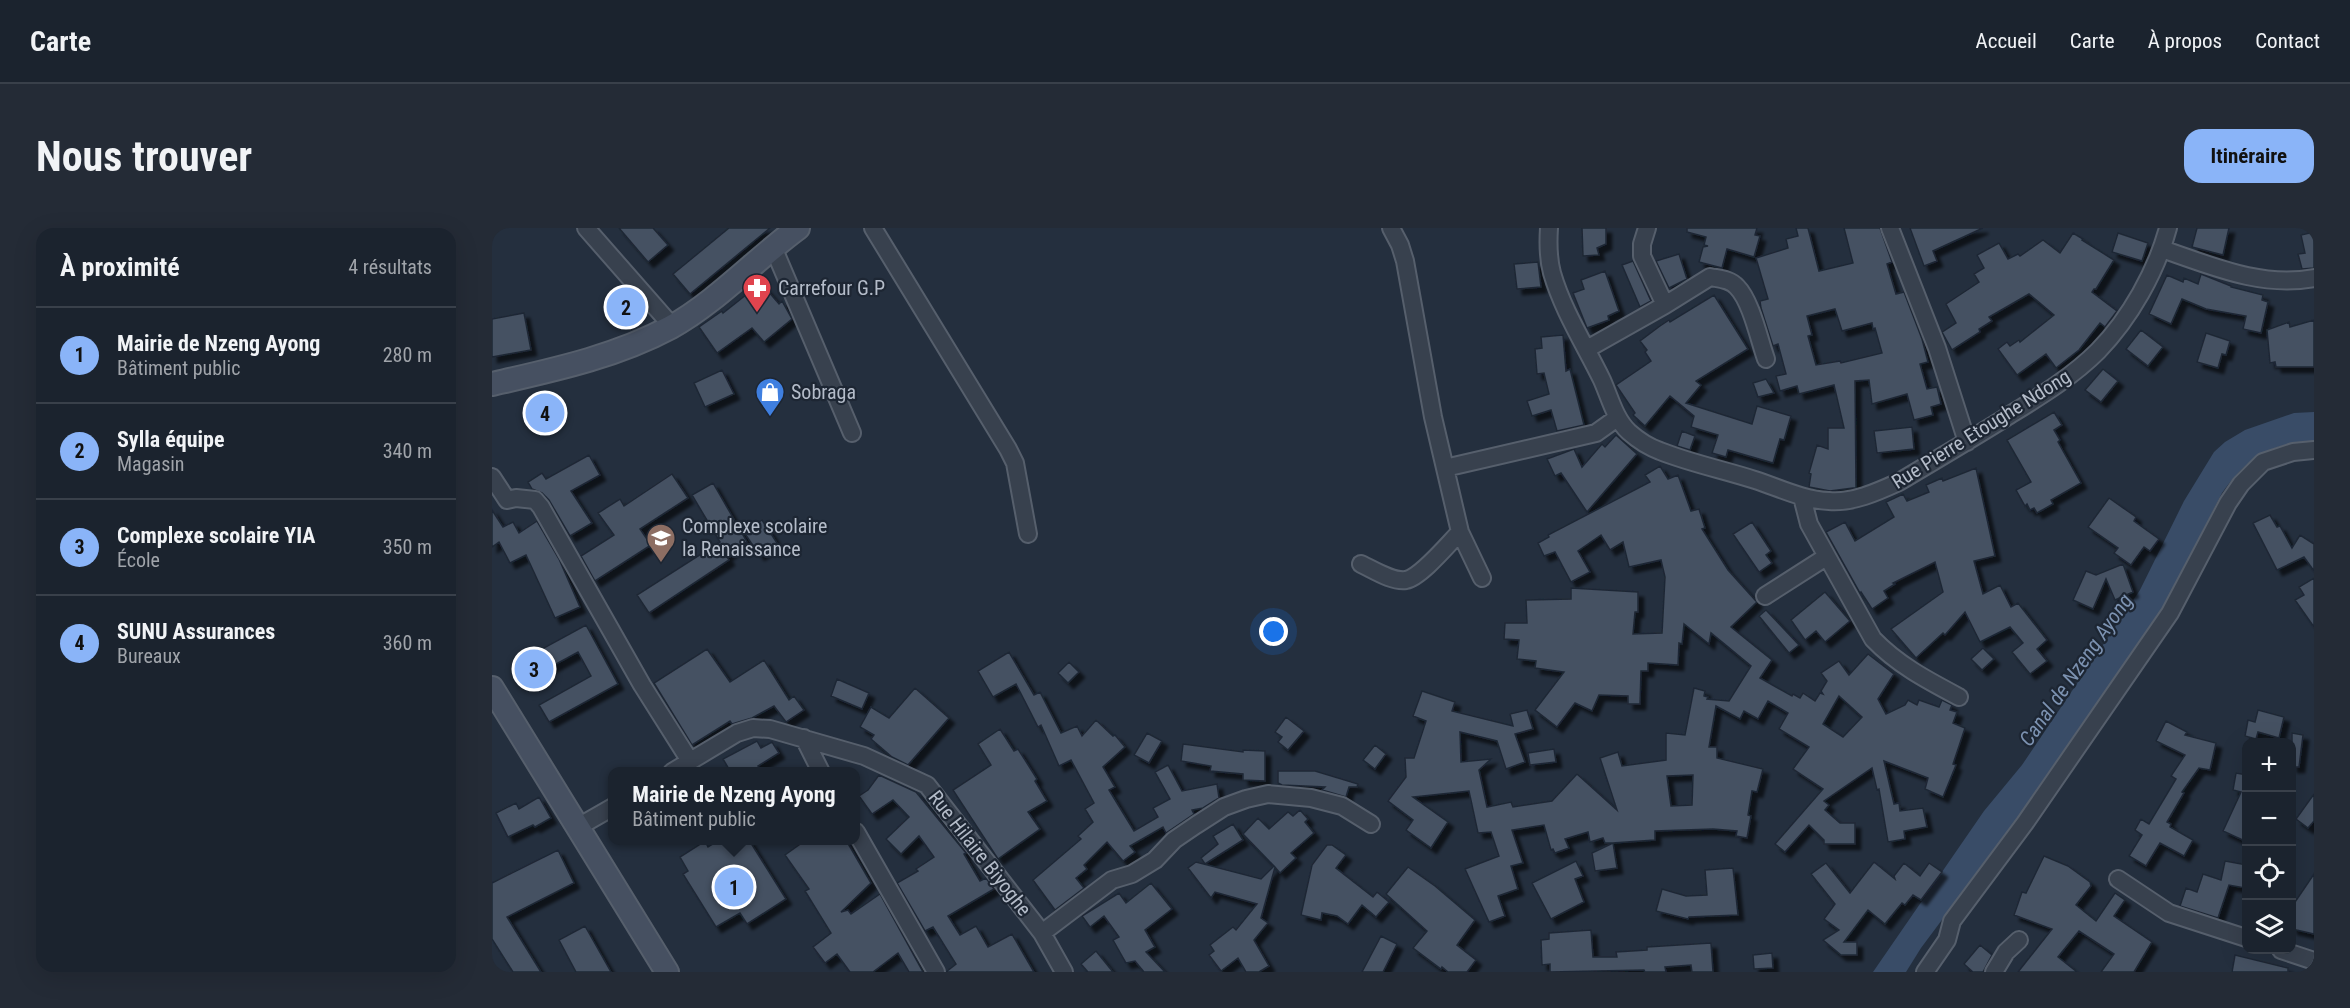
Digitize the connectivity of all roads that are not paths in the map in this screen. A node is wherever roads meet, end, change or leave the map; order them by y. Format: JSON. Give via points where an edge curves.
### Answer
{"nodes":[{"id":1,"x":586,"y":228,"type":"edge"},
{"id":2,"x":798,"y":228,"type":"edge"},
{"id":3,"x":873,"y":228,"type":"edge"},
{"id":4,"x":1391,"y":228,"type":"edge"},
{"id":5,"x":1549,"y":228,"type":"edge"},
{"id":6,"x":1647,"y":228,"type":"edge"},
{"id":7,"x":1890,"y":228,"type":"edge"},
{"id":8,"x":2168,"y":228,"type":"edge"},
{"id":9,"x":773,"y":247,"type":"junction"},
{"id":10,"x":2162,"y":249,"type":"junction"},
{"id":11,"x":2314,"y":278,"type":"edge"},
{"id":12,"x":1665,"y":305,"type":"junction"},
{"id":13,"x":672,"y":326,"type":"junction"},
{"id":14,"x":1587,"y":349,"type":"junction"},
{"id":15,"x":1766,"y":359,"type":"dead end"},
{"id":16,"x":492,"y":384,"type":"edge"},
{"id":17,"x":1617,"y":418,"type":"junction"},
{"id":18,"x":852,"y":433,"type":"dead end"},
{"id":19,"x":1967,"y":442,"type":"junction"},
{"id":20,"x":2314,"y":450,"type":"edge"},
{"id":21,"x":1445,"y":468,"type":"junction"},
{"id":22,"x":492,"y":477,"type":"edge"},
{"id":23,"x":1802,"y":497,"type":"junction"},
{"id":24,"x":1460,"y":532,"type":"junction"},
{"id":25,"x":1028,"y":534,"type":"dead end"},
{"id":26,"x":1826,"y":557,"type":"junction"},
{"id":27,"x":1361,"y":564,"type":"dead end"},
{"id":28,"x":1482,"y":578,"type":"dead end"},
{"id":29,"x":1765,"y":596,"type":"dead end"},
{"id":30,"x":492,"y":688,"type":"edge"},
{"id":31,"x":1959,"y":697,"type":"dead end"},
{"id":32,"x":804,"y":738,"type":"junction"},
{"id":33,"x":690,"y":761,"type":"junction"},
{"id":34,"x":679,"y":767,"type":"edge"},
{"id":35,"x":819,"y":767,"type":"edge"},
{"id":36,"x":608,"y":809,"type":"edge"},
{"id":37,"x":1371,"y":824,"type":"dead end"},
{"id":38,"x":578,"y":827,"type":"junction"},
{"id":39,"x":860,"y":841,"type":"edge"},
{"id":40,"x":2118,"y":879,"type":"dead end"},
{"id":41,"x":1042,"y":933,"type":"junction"},
{"id":42,"x":2242,"y":936,"type":"edge"},
{"id":43,"x":2019,"y":940,"type":"dead end"},
{"id":44,"x":2293,"y":954,"type":"edge"},
{"id":45,"x":2314,"y":961,"type":"edge"},
{"id":46,"x":667,"y":972,"type":"edge"},
{"id":47,"x":936,"y":972,"type":"edge"},
{"id":48,"x":1064,"y":972,"type":"edge"},
{"id":49,"x":1925,"y":972,"type":"edge"},
{"id":50,"x":1994,"y":972,"type":"edge"}],
"edges":[{"from":1,"to":13,"type":"street"},
{"from":2,"to":9,"type":"main road"},
{"from":3,"to":25,"type":"street","via":[[1008,449],[1015,463]]},
{"from":4,"to":21,"type":"street","via":[[1405,261]]},
{"from":5,"to":14,"type":"street","name":"Rue Pierre Etoughe Ndong","via":[[1552,271]]},
{"from":6,"to":12,"type":"street","via":[[1642,256]]},
{"from":7,"to":19,"type":"street","via":[[1937,348]]},
{"from":8,"to":10,"type":"street","name":"Rue Pierre Etoughe Ndong"},
{"from":9,"to":13,"type":"main road"},
{"from":9,"to":18,"type":"street"},
{"from":10,"to":11,"type":"street","via":[[2262,280]]},
{"from":10,"to":19,"type":"street","name":"Rue Pierre Etoughe Ndong","via":[[2131,309],[2099,350],[2069,375]]},
{"from":12,"to":14,"type":"street"},
{"from":12,"to":15,"type":"street","via":[[1710,277],[1728,280],[1744,296]]},
{"from":13,"to":16,"type":"main road","via":[[612,354]]},
{"from":14,"to":17,"type":"street","name":"Rue Pierre Etoughe Ndong"},
{"from":17,"to":21,"type":"street","via":[[1596,432]]},
{"from":17,"to":23,"type":"street","name":"Rue Pierre Etoughe Ndong","via":[[1628,431],[1659,451]]},
{"from":19,"to":23,"type":"street","name":"Rue Pierre Etoughe Ndong","via":[[1877,492],[1831,502]]},
{"from":20,"to":49,"type":"street","via":[[2269,459],[2241,484],[2170,613],[1952,921],[1947,940]]},
{"from":21,"to":24,"type":"street"},
{"from":22,"to":33,"type":"street","via":[[507,500],[535,500],[541,507]]},
{"from":23,"to":26,"type":"street","via":[[1809,524]]},
{"from":24,"to":27,"type":"street","via":[[1406,580],[1389,578]]},
{"from":24,"to":28,"type":"street"},
{"from":26,"to":29,"type":"street"},
{"from":26,"to":31,"type":"street","via":[[1873,639],[1886,653],[1910,671]]},
{"from":30,"to":38,"type":"main road"},
{"from":32,"to":33,"type":"street","name":"Rue Hilaire Biyoghe","via":[[753,728]]},
{"from":32,"to":35,"type":"street"},
{"from":32,"to":41,"type":"street","name":"Rue Hilaire Biyoghe","via":[[864,756],[927,785]]},
{"from":33,"to":34,"type":"street","name":"Rue Hilaire Biyoghe"},
{"from":36,"to":38,"type":"street"},
{"from":37,"to":41,"type":"street","via":[[1342,806],[1311,798],[1268,794],[1246,799],[1224,807],[1196,825],[1132,874],[1112,880]]},
{"from":38,"to":46,"type":"main road"},
{"from":39,"to":47,"type":"street"},
{"from":40,"to":42,"type":"street","via":[[2169,913]]},
{"from":41,"to":48,"type":"street","name":"Rue Hilaire Biyoghe"},
{"from":43,"to":50,"type":"street"},
{"from":44,"to":45,"type":"street"}]}
